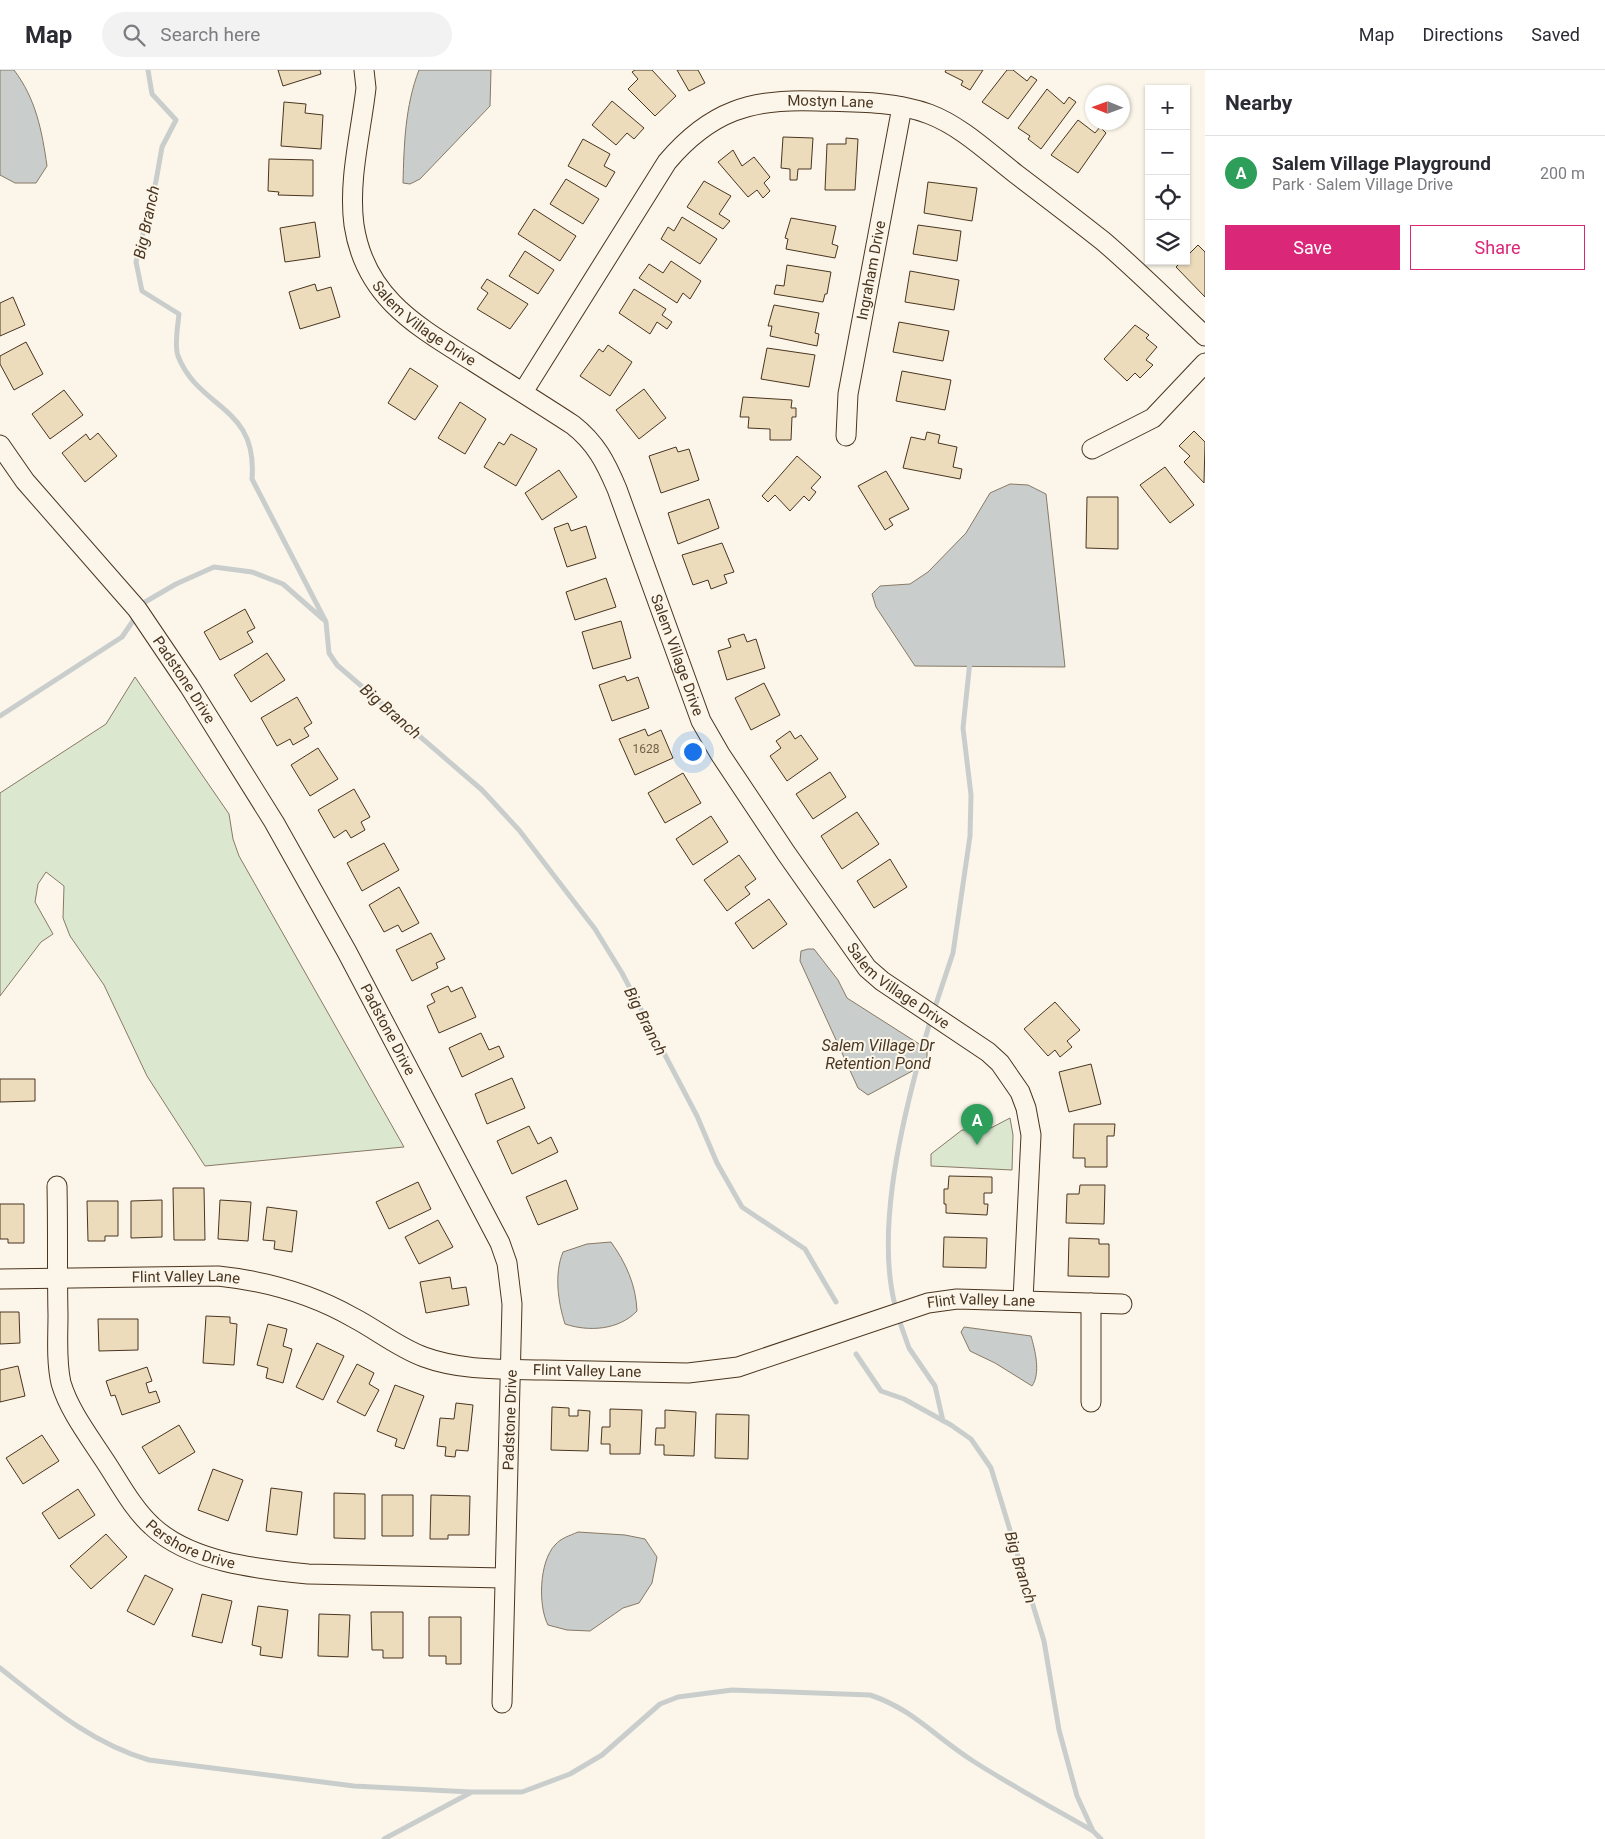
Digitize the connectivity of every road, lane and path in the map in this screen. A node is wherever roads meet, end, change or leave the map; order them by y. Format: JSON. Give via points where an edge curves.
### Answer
{"nodes":[{"id":1,"x":364,"y":70,"type":"edge"},
{"id":2,"x":902,"y":107,"type":"junction"},
{"id":3,"x":1205,"y":336,"type":"edge"},
{"id":4,"x":1205,"y":363,"type":"edge"},
{"id":5,"x":523,"y":392,"type":"junction"},
{"id":6,"x":846,"y":436,"type":"dead end"},
{"id":7,"x":0,"y":445,"type":"edge"},
{"id":8,"x":1092,"y":448,"type":"dead end"},
{"id":9,"x":57,"y":1186,"type":"dead end"},
{"id":10,"x":58,"y":1278,"type":"junction"},
{"id":11,"x":0,"y":1279,"type":"edge"},
{"id":12,"x":1023,"y":1300,"type":"junction"},
{"id":13,"x":1091,"y":1303,"type":"junction"},
{"id":14,"x":1122,"y":1304,"type":"dead end"},
{"id":15,"x":512,"y":1369,"type":"junction"},
{"id":16,"x":1091,"y":1402,"type":"dead end"},
{"id":17,"x":504,"y":1578,"type":"junction"},
{"id":18,"x":502,"y":1703,"type":"dead end"}],
"edges":[{"from":1,"to":5,"type":"street","name":"Salem Village Drive","via":[[366,88],[353,203],[358,245],[371,276],[389,302],[413,323]]},
{"from":2,"to":3,"type":"street","name":"Mostyn Lane","via":[[942,120],[984,149],[1102,241]]},
{"from":2,"to":5,"type":"street","name":"Mostyn Lane","via":[[858,102],[771,101],[738,108],[694,134],[667,162]]},
{"from":2,"to":6,"type":"street","name":"Ingraham Drive","via":[[848,394]]},
{"from":4,"to":8,"type":"street","via":[[1153,418]]},
{"from":5,"to":12,"type":"street","name":"Salem Village Drive","via":[[586,436],[605,460],[700,720],[856,955],[882,981],[988,1052],[1020,1092],[1030,1135]]},
{"from":7,"to":15,"type":"street","name":"Padstone Drive","via":[[30,487],[137,609],[274,822],[347,952],[500,1243],[510,1282]]},
{"from":9,"to":10,"type":"street","name":"Pershore Drive"},
{"from":10,"to":11,"type":"street","name":"Flint Valley Lane"},
{"from":10,"to":15,"type":"street","name":"Flint Valley Lane","via":[[218,1276],[246,1279],[279,1286],[318,1300],[423,1357],[457,1365]]},
{"from":10,"to":17,"type":"street","name":"Pershore Drive","via":[[58,1353],[61,1381],[68,1401],[135,1506],[150,1525],[169,1540],[204,1556],[278,1571]]},
{"from":12,"to":13,"type":"street","name":"Flint Valley Lane"},
{"from":12,"to":15,"type":"street","name":"Flint Valley Lane","via":[[958,1298],[928,1303],[738,1367],[715,1371]]},
{"from":13,"to":14,"type":"street","name":"Flint Valley Lane"},
{"from":13,"to":16,"type":"street"},
{"from":15,"to":17,"type":"street","name":"Padstone Drive"},
{"from":17,"to":18,"type":"street","name":"Padstone Drive"}]}
